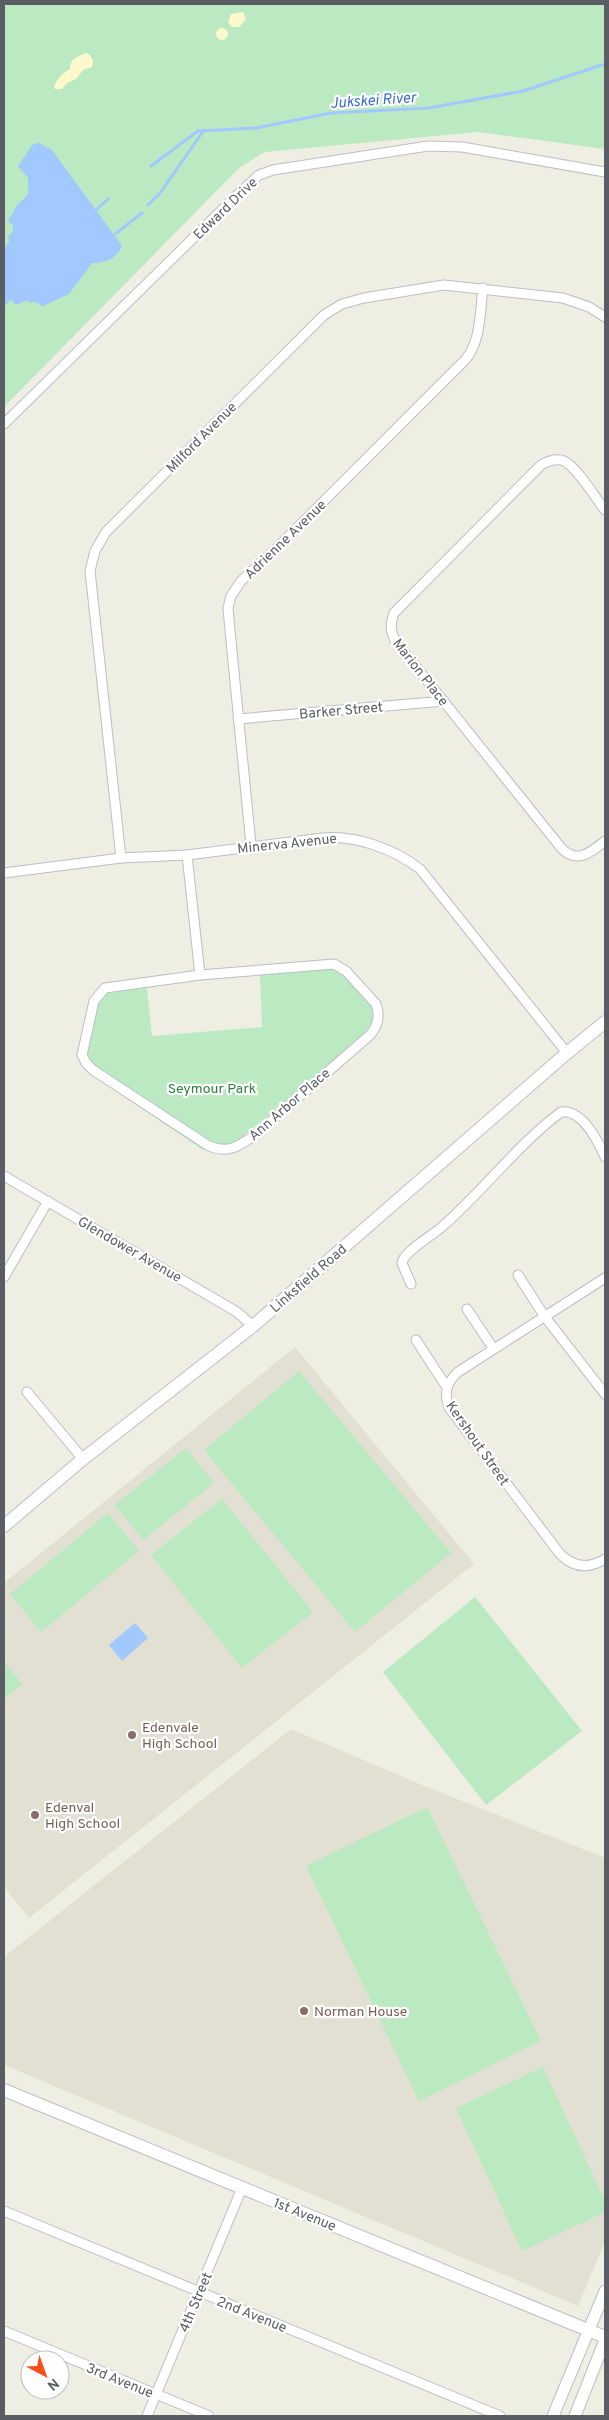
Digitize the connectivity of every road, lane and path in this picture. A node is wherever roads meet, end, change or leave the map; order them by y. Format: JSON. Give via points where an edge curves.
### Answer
{"nodes":[{"id":1,"x":605,"y":172,"type":"edge"},
{"id":2,"x":483,"y":288,"type":"junction"},
{"id":3,"x":605,"y":317,"type":"edge"},
{"id":4,"x":4,"y":424,"type":"edge"},
{"id":5,"x":605,"y":510,"type":"edge"},
{"id":6,"x":444,"y":701,"type":"junction"},
{"id":7,"x":238,"y":719,"type":"junction"},
{"id":8,"x":605,"y":841,"type":"edge"},
{"id":9,"x":251,"y":845,"type":"junction"},
{"id":10,"x":187,"y":854,"type":"junction"},
{"id":11,"x":121,"y":858,"type":"junction"},
{"id":12,"x":4,"y":874,"type":"edge"},
{"id":13,"x":200,"y":975,"type":"junction"},
{"id":14,"x":605,"y":1022,"type":"edge"},
{"id":15,"x":567,"y":1053,"type":"junction"},
{"id":16,"x":605,"y":1157,"type":"edge"},
{"id":17,"x":4,"y":1176,"type":"edge"},
{"id":18,"x":48,"y":1201,"type":"junction"},
{"id":19,"x":518,"y":1274,"type":"dead end"},
{"id":20,"x":4,"y":1277,"type":"edge"},
{"id":21,"x":605,"y":1278,"type":"edge"},
{"id":22,"x":411,"y":1284,"type":"dead end"},
{"id":23,"x":467,"y":1309,"type":"dead end"},
{"id":24,"x":545,"y":1317,"type":"junction"},
{"id":25,"x":253,"y":1326,"type":"junction"},
{"id":26,"x":416,"y":1340,"type":"dead end"},
{"id":27,"x":493,"y":1348,"type":"junction"},
{"id":28,"x":446,"y":1386,"type":"junction"},
{"id":29,"x":27,"y":1392,"type":"dead end"},
{"id":30,"x":605,"y":1394,"type":"edge"},
{"id":31,"x":83,"y":1459,"type":"junction"},
{"id":32,"x":4,"y":1526,"type":"edge"},
{"id":33,"x":605,"y":1559,"type":"edge"},
{"id":34,"x":4,"y":2090,"type":"edge"},
{"id":35,"x":242,"y":2188,"type":"junction"},
{"id":36,"x":4,"y":2212,"type":"edge"},
{"id":37,"x":605,"y":2291,"type":"edge"},
{"id":38,"x":199,"y":2292,"type":"junction"},
{"id":39,"x":589,"y":2330,"type":"junction"},
{"id":40,"x":4,"y":2331,"type":"edge"},
{"id":41,"x":605,"y":2339,"type":"edge"},
{"id":42,"x":156,"y":2394,"type":"junction"},
{"id":43,"x":148,"y":2416,"type":"edge"},
{"id":44,"x":209,"y":2416,"type":"edge"},
{"id":45,"x":500,"y":2416,"type":"edge"},
{"id":46,"x":553,"y":2416,"type":"edge"},
{"id":47,"x":575,"y":2416,"type":"edge"}],
"edges":[{"from":1,"to":4,"type":"street","name":"Edward Drive","via":[[449,146],[411,148],[265,172],[236,196]]},
{"from":2,"to":3,"type":"street","name":"Milford Avenue","via":[[562,298],[590,307]]},
{"from":2,"to":7,"type":"street","name":"Adrienne Avenue","via":[[477,338],[469,356],[278,548],[241,581],[231,596],[228,608]]},
{"from":2,"to":11,"type":"street","name":"Milford Avenue","via":[[444,285],[364,298],[331,309],[100,540],[90,571]]},
{"from":5,"to":6,"type":"street","name":"Marion Place","via":[[568,464],[550,460],[541,465],[394,613],[390,632]]},
{"from":6,"to":7,"type":"street","name":"Barker Street"},
{"from":6,"to":8,"type":"street","name":"Marion Place","via":[[566,853],[580,857]]},
{"from":7,"to":9,"type":"street","name":"Adrienne Avenue"},
{"from":9,"to":10,"type":"street","name":"Minerva Avenue"},
{"from":9,"to":15,"type":"street","name":"Minerva Avenue","via":[[344,837],[407,860],[420,869]]},
{"from":10,"to":11,"type":"street","name":"Minerva Avenue"},
{"from":10,"to":13,"type":"street"},
{"from":11,"to":12,"type":"street","name":"Minerva Avenue"},
{"from":13,"to":13,"type":"street","name":"Ann Arbor Place","via":[[105,988],[94,1001],[82,1055],[93,1070],[220,1150],[238,1147],[255,1135],[370,1035],[378,1022],[376,1004],[346,971],[334,964]]},
{"from":14,"to":15,"type":"main road","name":"Linksfield Road"},
{"from":15,"to":25,"type":"main road","name":"Linksfield Road"},
{"from":16,"to":22,"type":"street","via":[[577,1116],[561,1112],[505,1162],[446,1224],[405,1254],[402,1263]]},
{"from":17,"to":18,"type":"street","name":"Glendower Avenue"},
{"from":18,"to":20,"type":"street"},
{"from":18,"to":25,"type":"street","name":"Glendower Avenue","via":[[237,1312]]},
{"from":19,"to":24,"type":"street"},
{"from":21,"to":24,"type":"street","name":"Kershout Street"},
{"from":23,"to":27,"type":"street"},
{"from":24,"to":27,"type":"street","name":"Kershout Street"},
{"from":24,"to":30,"type":"street"},
{"from":25,"to":31,"type":"main road","name":"Linksfield Road"},
{"from":26,"to":28,"type":"street"},
{"from":27,"to":28,"type":"street","name":"Kershout Street","via":[[458,1372]]},
{"from":28,"to":33,"type":"street","name":"Kershout Street","via":[[450,1409],[560,1554],[577,1566]]},
{"from":29,"to":31,"type":"street"},
{"from":31,"to":32,"type":"main road","name":"Linksfield Road"},
{"from":34,"to":35,"type":"main road","name":"1st Avenue"},
{"from":35,"to":38,"type":"street","name":"4th Street"},
{"from":35,"to":39,"type":"main road","name":"1st Avenue"},
{"from":36,"to":38,"type":"street","name":"2nd Avenue"},
{"from":37,"to":39,"type":"street"},
{"from":38,"to":42,"type":"street","name":"4th Street"},
{"from":38,"to":45,"type":"street","name":"2nd Avenue"},
{"from":39,"to":41,"type":"main road","name":"1st Avenue"},
{"from":39,"to":46,"type":"street"},
{"from":40,"to":42,"type":"street","name":"3rd Avenue"},
{"from":41,"to":47,"type":"street"},
{"from":42,"to":43,"type":"street","name":"4th Street"},
{"from":42,"to":44,"type":"street","name":"3rd Avenue"}]}
